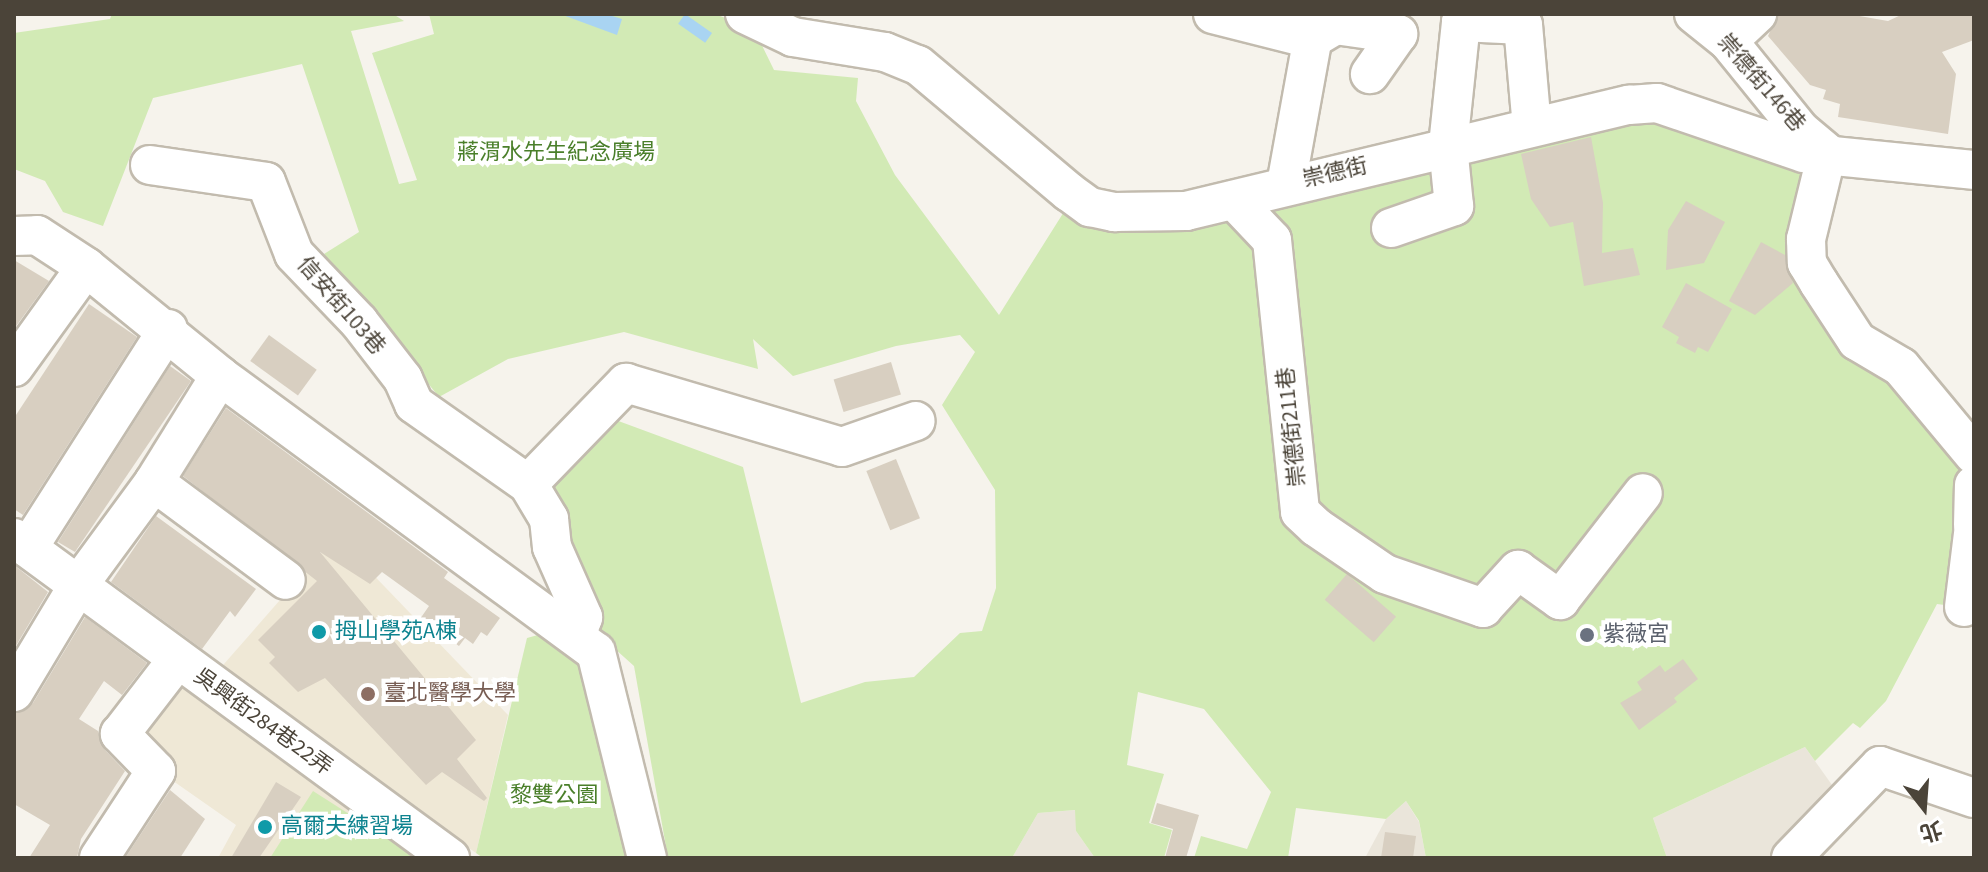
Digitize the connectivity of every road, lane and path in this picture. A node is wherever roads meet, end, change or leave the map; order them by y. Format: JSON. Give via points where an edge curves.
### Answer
{"nodes":[{"id":1,"x":745,"y":14,"type":"edge"},
{"id":2,"x":1213,"y":14,"type":"edge"},
{"id":3,"x":1694,"y":14,"type":"edge"},
{"id":4,"x":1757,"y":14,"type":"edge"},
{"id":5,"x":1315,"y":26,"type":"edge"},
{"id":6,"x":1728,"y":41,"type":"junction"},
{"id":7,"x":1370,"y":74,"type":"dead end"},
{"id":8,"x":1532,"y":127,"type":"junction"},
{"id":9,"x":1448,"y":146,"type":"junction"},
{"id":10,"x":1827,"y":153,"type":"junction"},
{"id":11,"x":150,"y":165,"type":"dead end"},
{"id":12,"x":1974,"y":170,"type":"edge"},
{"id":13,"x":1286,"y":185,"type":"junction"},
{"id":14,"x":1234,"y":200,"type":"junction"},
{"id":15,"x":1391,"y":228,"type":"dead end"},
{"id":16,"x":14,"y":236,"type":"edge"},
{"id":17,"x":86,"y":267,"type":"junction"},
{"id":18,"x":168,"y":329,"type":"junction"},
{"id":19,"x":14,"y":367,"type":"edge"},
{"id":20,"x":220,"y":376,"type":"junction"},
{"id":21,"x":916,"y":421,"type":"dead end"},
{"id":22,"x":1974,"y":455,"type":"edge"},
{"id":23,"x":154,"y":482,"type":"junction"},
{"id":24,"x":528,"y":484,"type":"junction"},
{"id":25,"x":1974,"y":485,"type":"edge"},
{"id":26,"x":1643,"y":493,"type":"dead end"},
{"id":27,"x":1973,"y":525,"type":"edge"},
{"id":28,"x":21,"y":543,"type":"edge"},
{"id":29,"x":286,"y":580,"type":"dead end"},
{"id":30,"x":77,"y":587,"type":"junction"},
{"id":31,"x":1964,"y":607,"type":"dead end"},
{"id":32,"x":576,"y":637,"type":"junction"},
{"id":33,"x":177,"y":660,"type":"junction"},
{"id":34,"x":14,"y":692,"type":"edge"},
{"id":35,"x":1974,"y":798,"type":"edge"},
{"id":36,"x":99,"y":858,"type":"edge"},
{"id":37,"x":450,"y":858,"type":"edge"},
{"id":38,"x":647,"y":858,"type":"edge"},
{"id":39,"x":1791,"y":858,"type":"edge"}],
"edges":[{"from":1,"to":14,"type":"street","name":"崇德街","via":[[793,37],[885,52],[918,65],[1090,207],[1143,214]]},
{"from":2,"to":5,"type":"street"},
{"from":3,"to":6,"type":"street","name":"崇德街146巷"},
{"from":4,"to":6,"type":"street"},
{"from":5,"to":7,"type":"street","via":[[1398,34]]},
{"from":5,"to":13,"type":"street"},
{"from":6,"to":10,"type":"street","name":"崇德街146巷","via":[[1800,130]]},
{"from":8,"to":9,"type":"street","name":"崇德街"},
{"from":8,"to":9,"type":"street","via":[[1523,25],[1461,22]]},
{"from":8,"to":10,"type":"street","name":"崇德街","via":[[1657,103],[1804,153]]},
{"from":9,"to":13,"type":"street","name":"崇德街"},
{"from":9,"to":15,"type":"street","via":[[1454,206]]},
{"from":10,"to":12,"type":"street","name":"崇德街"},
{"from":10,"to":22,"type":"street","via":[[1806,239],[1807,263],[1857,341],[1901,367]]},
{"from":11,"to":24,"type":"street","name":"信安街103巷","via":[[266,182],[294,254],[359,322],[403,379],[414,404]]},
{"from":13,"to":14,"type":"street","name":"崇德街"},
{"from":14,"to":26,"type":"street","name":"崇德街211巷","via":[[1272,240],[1300,512],[1316,527],[1385,574],[1483,608],[1518,570],[1560,600]]},
{"from":16,"to":17,"type":"street","via":[[37,235]]},
{"from":17,"to":18,"type":"street"},
{"from":17,"to":19,"type":"street"},
{"from":18,"to":20,"type":"street"},
{"from":18,"to":28,"type":"street"},
{"from":20,"to":23,"type":"street"},
{"from":20,"to":32,"type":"street"},
{"from":21,"to":24,"type":"street","via":[[842,447],[626,383]]},
{"from":23,"to":29,"type":"street"},
{"from":23,"to":30,"type":"street"},
{"from":24,"to":32,"type":"street","name":"信安街103巷","via":[[549,519],[552,547],[583,617]]},
{"from":25,"to":27,"type":"street"},
{"from":27,"to":31,"type":"street"},
{"from":28,"to":30,"type":"street","name":"吳興街284巷22弄"},
{"from":30,"to":33,"type":"street","name":"吳興街284巷22弄"},
{"from":30,"to":34,"type":"street"},
{"from":32,"to":38,"type":"street","via":[[596,652]]},
{"from":33,"to":36,"type":"street","via":[[120,734],[156,771]]},
{"from":33,"to":37,"type":"street","name":"吳興街284巷22弄"},
{"from":35,"to":39,"type":"street","via":[[1880,766]]}]}
